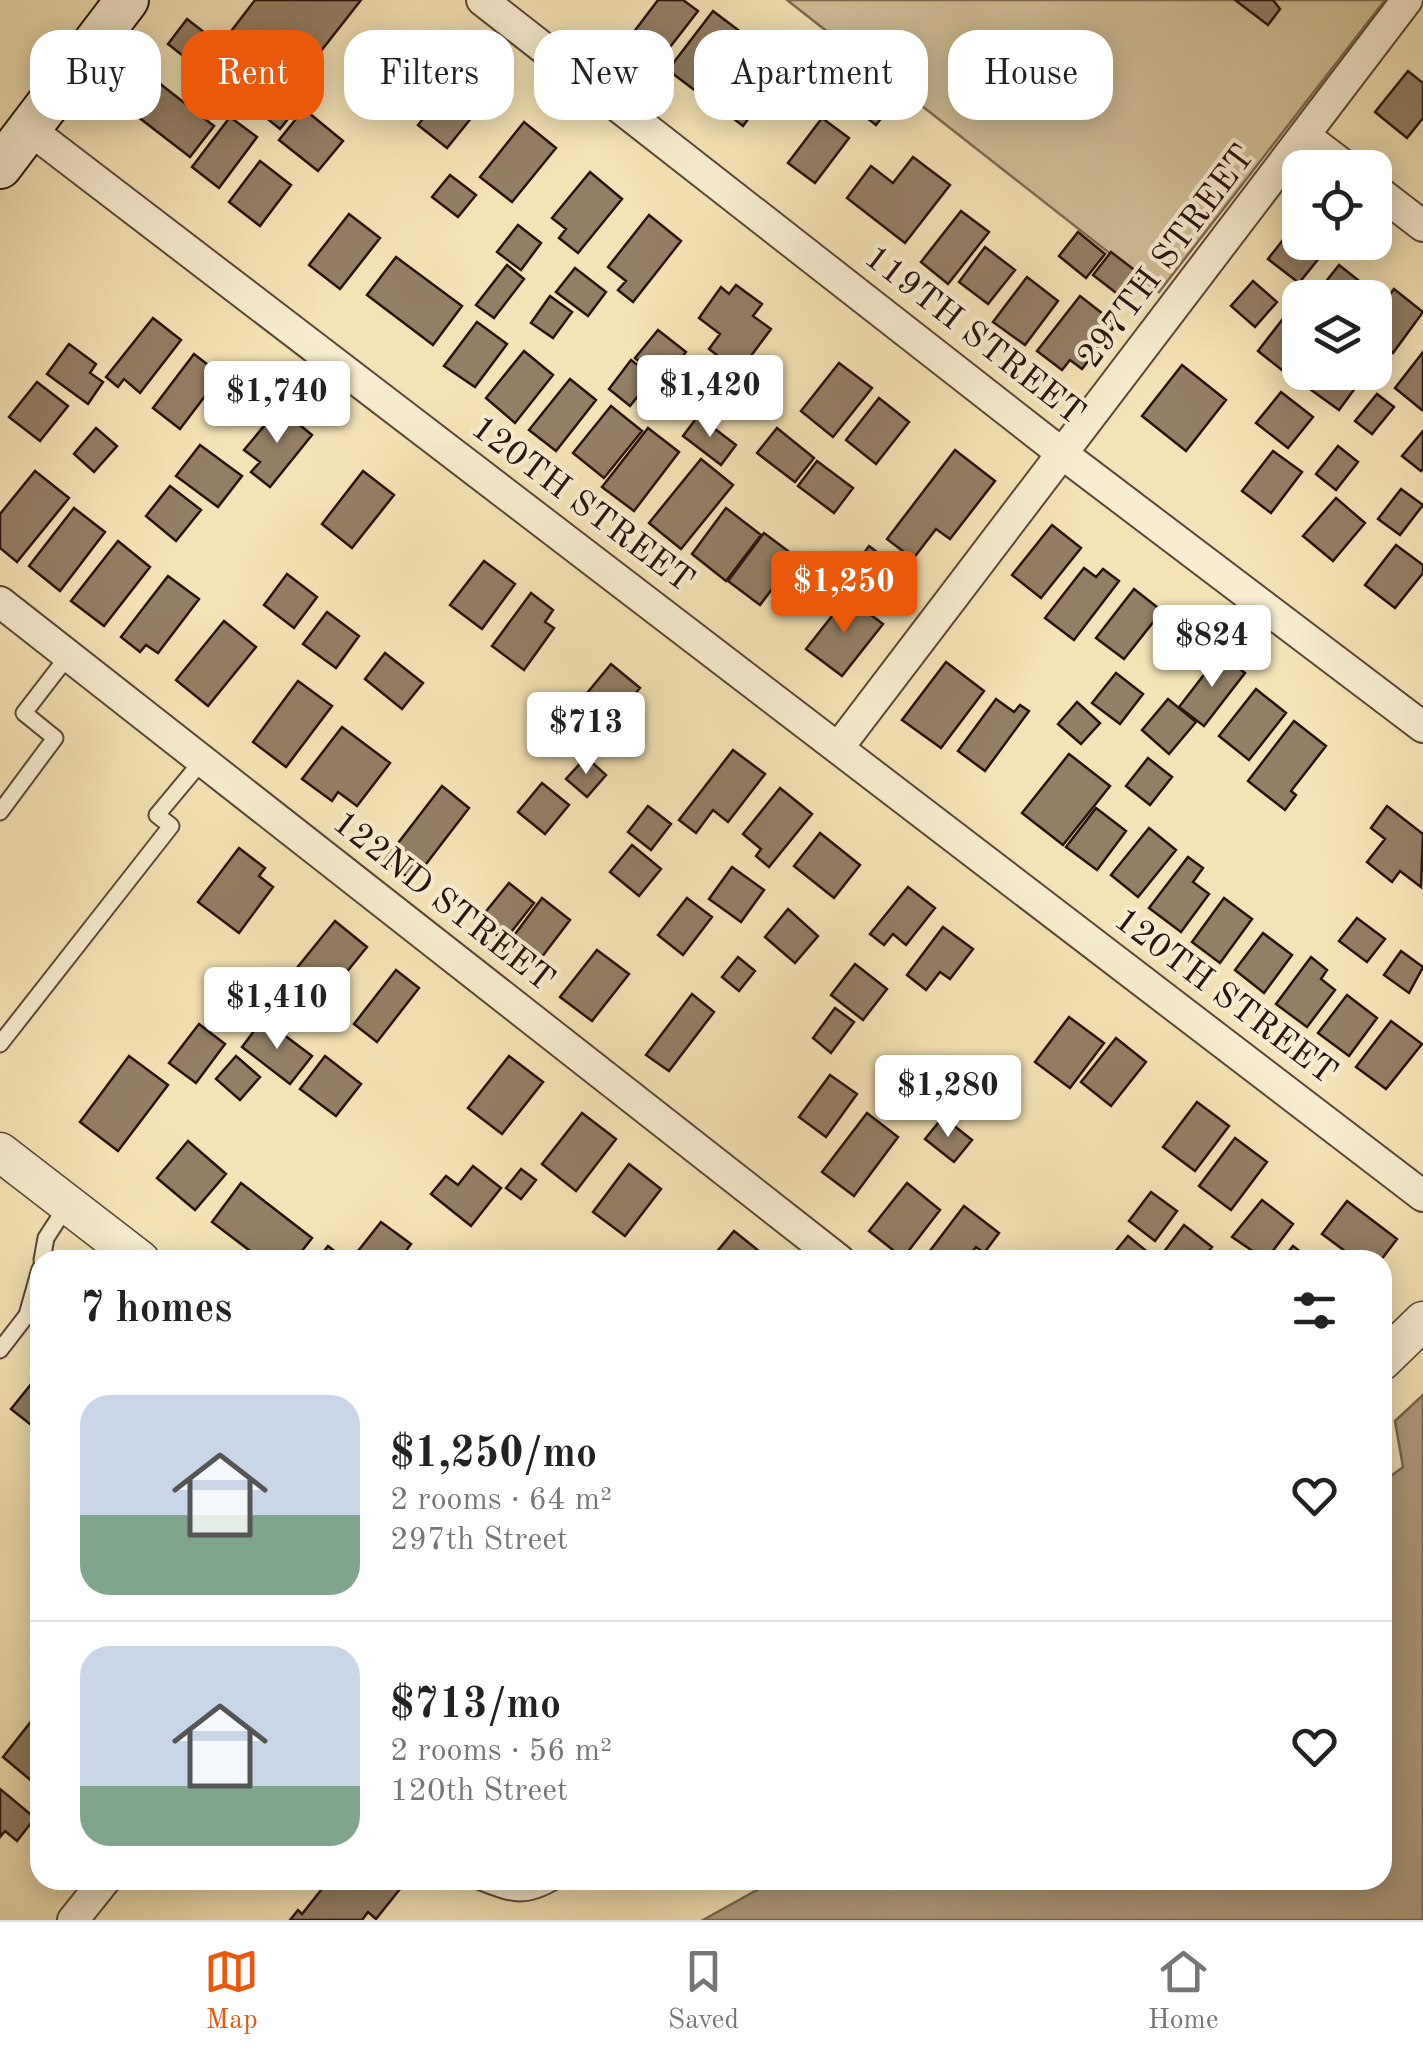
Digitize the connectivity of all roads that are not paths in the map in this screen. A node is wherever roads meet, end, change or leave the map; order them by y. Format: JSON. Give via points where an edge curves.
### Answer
{"nodes":[{"id":1,"x":127,"y":0,"type":"edge"},
{"id":2,"x":482,"y":0,"type":"edge"},
{"id":3,"x":1407,"y":0,"type":"edge"},
{"id":4,"x":29,"y":129,"type":"junction"},
{"id":5,"x":1305,"y":136,"type":"junction"},
{"id":6,"x":1323,"y":150,"type":"edge"},
{"id":7,"x":0,"y":167,"type":"edge"},
{"id":8,"x":1392,"y":202,"type":"edge"},
{"id":9,"x":1423,"y":226,"type":"edge"},
{"id":10,"x":1064,"y":455,"type":"junction"},
{"id":11,"x":0,"y":602,"type":"edge"},
{"id":12,"x":68,"y":656,"type":"junction"},
{"id":13,"x":1423,"y":727,"type":"edge"},
{"id":14,"x":838,"y":748,"type":"junction"},
{"id":15,"x":202,"y":761,"type":"junction"},
{"id":16,"x":0,"y":812,"type":"edge"},
{"id":17,"x":1,"y":1043,"type":"edge"},
{"id":18,"x":0,"y":1152,"type":"edge"},
{"id":19,"x":1423,"y":1196,"type":"edge"},
{"id":20,"x":68,"y":1204,"type":"junction"},
{"id":21,"x":44,"y":1250,"type":"edge"},
{"id":22,"x":127,"y":1250,"type":"edge"},
{"id":23,"x":826,"y":1250,"type":"edge"},
{"id":24,"x":30,"y":1307,"type":"edge"},
{"id":25,"x":1423,"y":1321,"type":"edge"},
{"id":26,"x":0,"y":1350,"type":"edge"},
{"id":27,"x":1392,"y":1351,"type":"edge"},
{"id":28,"x":97,"y":1890,"type":"edge"},
{"id":29,"x":502,"y":1890,"type":"edge"},
{"id":30,"x":541,"y":1890,"type":"edge"},
{"id":31,"x":74,"y":1920,"type":"edge"}],
"edges":[{"from":1,"to":4,"type":"main road"},
{"from":2,"to":10,"type":"street","name":"119TH STREET"},
{"from":3,"to":5,"type":"street","name":"297TH STREET"},
{"from":4,"to":7,"type":"main road"},
{"from":4,"to":14,"type":"street","name":"120TH STREET"},
{"from":5,"to":6,"type":"street"},
{"from":5,"to":10,"type":"street","name":"297TH STREET"},
{"from":8,"to":9,"type":"street"},
{"from":10,"to":13,"type":"street","name":"119TH STREET"},
{"from":10,"to":14,"type":"street","name":"297TH STREET"},
{"from":11,"to":12,"type":"street","name":"122ND STREET"},
{"from":12,"to":15,"type":"street","name":"122ND STREET"},
{"from":12,"to":16,"type":"lane","via":[[24,713],[56,738]]},
{"from":14,"to":19,"type":"street","name":"120TH STREET"},
{"from":15,"to":17,"type":"lane","via":[[158,816],[171,826]]},
{"from":15,"to":23,"type":"street","name":"122ND STREET"},
{"from":18,"to":20,"type":"street"},
{"from":20,"to":21,"type":"lane"},
{"from":20,"to":22,"type":"street"},
{"from":24,"to":26,"type":"lane"},
{"from":25,"to":27,"type":"street"},
{"from":28,"to":31,"type":"street"},
{"from":29,"to":30,"type":"lane"}]}
